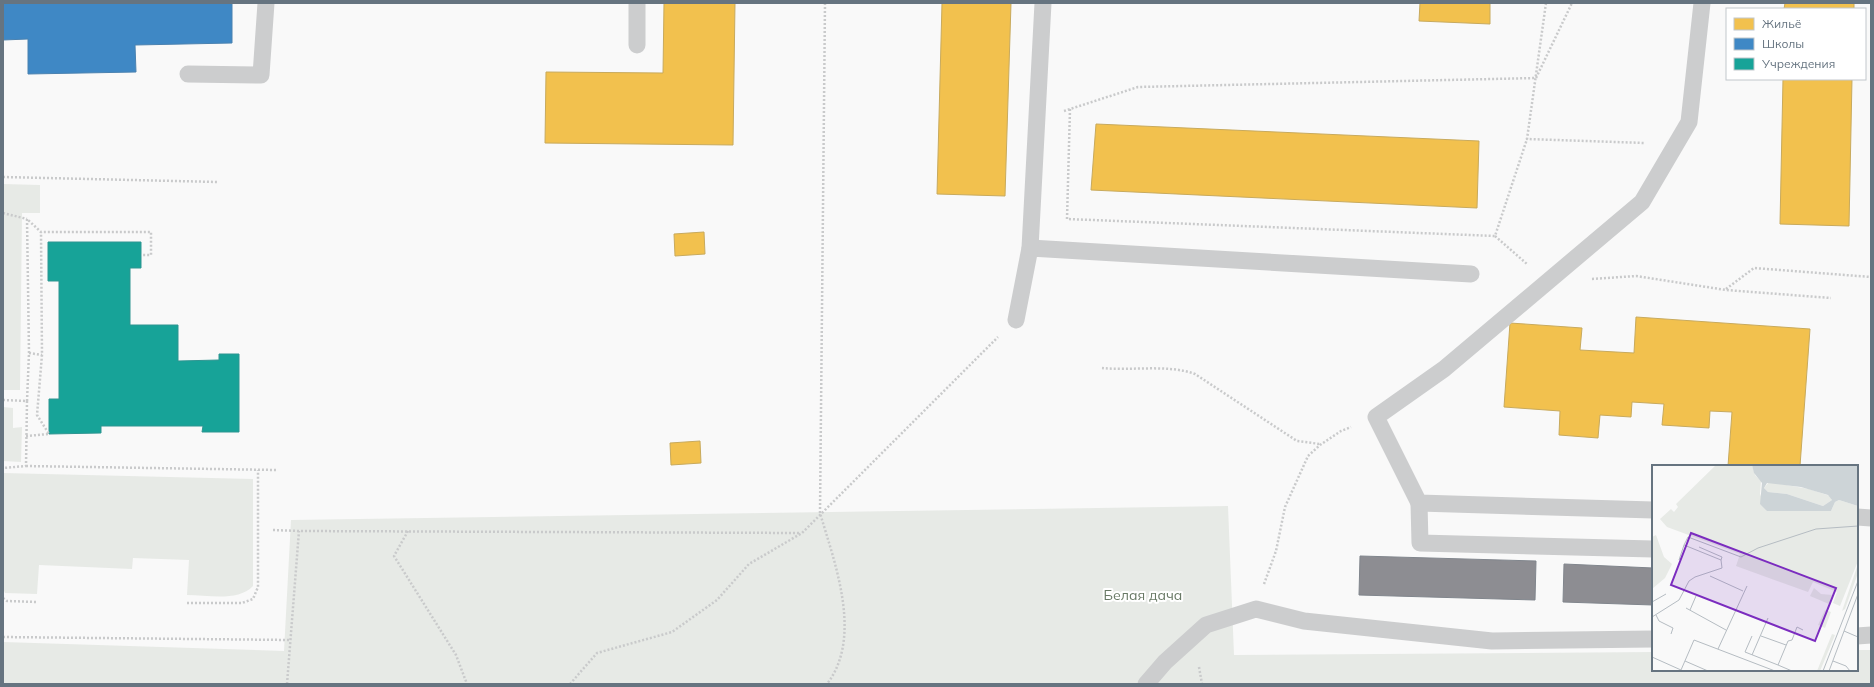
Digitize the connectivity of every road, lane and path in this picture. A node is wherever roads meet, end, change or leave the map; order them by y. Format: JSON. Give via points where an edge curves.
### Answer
{"nodes":[{"id":1,"x":266,"y":3,"type":"edge"},
{"id":2,"x":637,"y":3,"type":"edge"},
{"id":3,"x":825,"y":3,"type":"edge"},
{"id":4,"x":1043,"y":3,"type":"edge"},
{"id":5,"x":1546,"y":3,"type":"edge"},
{"id":6,"x":1572,"y":3,"type":"edge"},
{"id":7,"x":1702,"y":3,"type":"edge"},
{"id":8,"x":637,"y":45,"type":"dead end"},
{"id":9,"x":188,"y":74,"type":"dead end"},
{"id":10,"x":1536,"y":78,"type":"junction"},
{"id":11,"x":1070,"y":109,"type":"junction"},
{"id":12,"x":1037,"y":120,"type":"junction"},
{"id":13,"x":1527,"y":139,"type":"junction"},
{"id":14,"x":1677,"y":144,"type":"junction"},
{"id":15,"x":3,"y":177,"type":"edge"},
{"id":16,"x":218,"y":182,"type":"dead end"},
{"id":17,"x":3,"y":213,"type":"edge"},
{"id":18,"x":27,"y":219,"type":"junction"},
{"id":19,"x":41,"y":232,"type":"junction"},
{"id":20,"x":1495,"y":236,"type":"junction"},
{"id":21,"x":1030,"y":248,"type":"junction"},
{"id":22,"x":141,"y":255,"type":"dead end"},
{"id":23,"x":1523,"y":260,"type":"dead end"},
{"id":24,"x":1471,"y":274,"type":"dead end"},
{"id":25,"x":1871,"y":277,"type":"edge"},
{"id":26,"x":1548,"y":282,"type":"junction"},
{"id":27,"x":1726,"y":290,"type":"junction"},
{"id":28,"x":1831,"y":298,"type":"dead end"},
{"id":29,"x":1016,"y":320,"type":"joint"},
{"id":30,"x":29,"y":352,"type":"junction"},
{"id":31,"x":42,"y":355,"type":"junction"},
{"id":32,"x":1102,"y":368,"type":"dead end"},
{"id":33,"x":3,"y":400,"type":"edge"},
{"id":34,"x":27,"y":401,"type":"junction"},
{"id":35,"x":1376,"y":417,"type":"junction"},
{"id":36,"x":26,"y":436,"type":"junction"},
{"id":37,"x":1320,"y":444,"type":"junction"},
{"id":38,"x":26,"y":466,"type":"junction"},
{"id":39,"x":3,"y":468,"type":"edge"},
{"id":40,"x":258,"y":470,"type":"junction"},
{"id":41,"x":277,"y":470,"type":"dead end"},
{"id":42,"x":1419,"y":503,"type":"junction"},
{"id":43,"x":1652,"y":510,"type":"edge"},
{"id":44,"x":820,"y":513,"type":"junction"},
{"id":45,"x":1858,"y":517,"type":"edge"},
{"id":46,"x":1871,"y":518,"type":"edge"},
{"id":47,"x":273,"y":530,"type":"dead end"},
{"id":48,"x":299,"y":531,"type":"junction"},
{"id":49,"x":408,"y":531,"type":"junction"},
{"id":50,"x":802,"y":533,"type":"junction"},
{"id":51,"x":1652,"y":549,"type":"edge"},
{"id":52,"x":3,"y":598,"type":"edge"},
{"id":53,"x":37,"y":602,"type":"dead end"},
{"id":54,"x":187,"y":603,"type":"dead end"},
{"id":55,"x":1256,"y":608,"type":"junction"},
{"id":56,"x":1871,"y":635,"type":"edge"},
{"id":57,"x":1858,"y":636,"type":"edge"},
{"id":58,"x":3,"y":637,"type":"edge"},
{"id":59,"x":1652,"y":639,"type":"edge"},
{"id":60,"x":290,"y":640,"type":"junction"},
{"id":61,"x":287,"y":684,"type":"edge"},
{"id":62,"x":467,"y":684,"type":"edge"},
{"id":63,"x":570,"y":684,"type":"edge"},
{"id":64,"x":827,"y":684,"type":"edge"},
{"id":65,"x":1146,"y":684,"type":"edge"}],
"edges":[{"from":1,"to":9,"type":"lane","via":[[262,75]]},
{"from":2,"to":8,"type":"lane"},
{"from":3,"to":44,"type":"path"},
{"from":4,"to":12,"type":"lane"},
{"from":5,"to":10,"type":"path"},
{"from":6,"to":10,"type":"path"},
{"from":7,"to":14,"type":"lane","via":[[1689,122]]},
{"from":10,"to":11,"type":"path","via":[[1138,87]]},
{"from":10,"to":13,"type":"path"},
{"from":11,"to":12,"type":"path"},
{"from":11,"to":20,"type":"path","via":[[1067,219]]},
{"from":12,"to":21,"type":"lane"},
{"from":13,"to":14,"type":"path"},
{"from":13,"to":20,"type":"path"},
{"from":14,"to":26,"type":"lane","via":[[1642,202]]},
{"from":15,"to":16,"type":"path"},
{"from":17,"to":18,"type":"path"},
{"from":18,"to":19,"type":"path"},
{"from":18,"to":30,"type":"path"},
{"from":19,"to":22,"type":"path","via":[[151,232],[151,255]]},
{"from":19,"to":31,"type":"path"},
{"from":20,"to":23,"type":"path"},
{"from":21,"to":24,"type":"lane"},
{"from":21,"to":29,"type":"lane"},
{"from":25,"to":27,"type":"path","via":[[1754,268]]},
{"from":26,"to":27,"type":"path","via":[[1636,276]]},
{"from":26,"to":35,"type":"lane","via":[[1444,369]]},
{"from":27,"to":28,"type":"path"},
{"from":29,"to":44,"type":"path"},
{"from":30,"to":31,"type":"path"},
{"from":30,"to":34,"type":"path"},
{"from":31,"to":36,"type":"path","via":[[37,416],[49,434]]},
{"from":32,"to":37,"type":"path","via":[[1184,370],[1195,374],[1297,441]]},
{"from":33,"to":34,"type":"path"},
{"from":34,"to":36,"type":"path"},
{"from":35,"to":37,"type":"path","via":[[1341,431]]},
{"from":35,"to":42,"type":"lane"},
{"from":36,"to":38,"type":"path"},
{"from":37,"to":55,"type":"path","via":[[1308,456],[1285,507],[1276,551]]},
{"from":38,"to":39,"type":"path"},
{"from":38,"to":40,"type":"path"},
{"from":40,"to":41,"type":"path"},
{"from":40,"to":54,"type":"path","via":[[258,587],[253,599],[242,603]]},
{"from":42,"to":43,"type":"lane"},
{"from":42,"to":51,"type":"lane","via":[[1420,543]]},
{"from":44,"to":50,"type":"path"},
{"from":44,"to":64,"type":"path","via":[[840,584],[844,626],[844,648]]},
{"from":45,"to":46,"type":"lane"},
{"from":47,"to":48,"type":"path"},
{"from":48,"to":49,"type":"path"},
{"from":48,"to":60,"type":"path"},
{"from":49,"to":50,"type":"path"},
{"from":49,"to":62,"type":"path","via":[[394,556],[456,655]]},
{"from":50,"to":63,"type":"path","via":[[749,564],[717,600],[672,632],[596,653]]},
{"from":52,"to":53,"type":"path","via":[[7,601]]},
{"from":55,"to":59,"type":"lane","via":[[1304,621],[1492,641]]},
{"from":55,"to":65,"type":"lane","via":[[1206,625],[1165,662]]},
{"from":56,"to":57,"type":"lane"},
{"from":58,"to":60,"type":"path"},
{"from":60,"to":61,"type":"path"}]}
